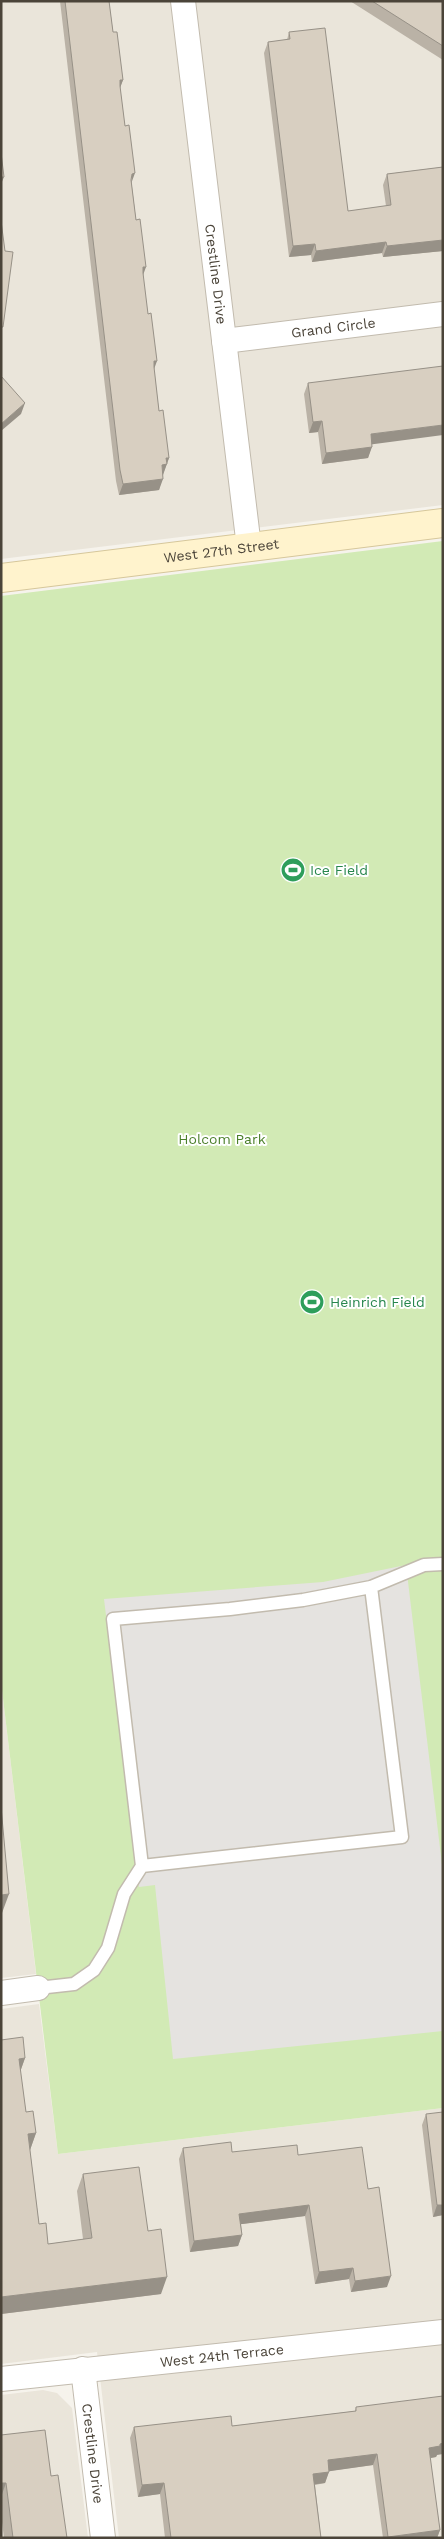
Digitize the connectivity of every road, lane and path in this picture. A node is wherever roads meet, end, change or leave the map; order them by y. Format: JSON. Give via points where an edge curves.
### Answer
{"nodes":[{"id":1,"x":183,"y":1,"type":"edge"},
{"id":2,"x":443,"y":314,"type":"edge"},
{"id":3,"x":224,"y":341,"type":"junction"},
{"id":4,"x":443,"y":523,"type":"edge"},
{"id":5,"x":249,"y":547,"type":"junction"},
{"id":6,"x":1,"y":578,"type":"edge"},
{"id":7,"x":443,"y":1564,"type":"edge"},
{"id":8,"x":371,"y":1587,"type":"junction"},
{"id":9,"x":142,"y":1866,"type":"junction"},
{"id":10,"x":38,"y":1988,"type":"joint"},
{"id":11,"x":1,"y":1993,"type":"edge"},
{"id":12,"x":443,"y":2332,"type":"edge"},
{"id":13,"x":83,"y":2369,"type":"junction"},
{"id":14,"x":1,"y":2379,"type":"edge"},
{"id":15,"x":103,"y":2538,"type":"edge"}],
"edges":[{"from":1,"to":3,"type":"street","name":"Crestline Drive"},
{"from":2,"to":3,"type":"street","name":"Grand Circle"},
{"from":3,"to":5,"type":"street","name":"Crestline Drive"},
{"from":4,"to":5,"type":"street","name":"West 27th Street"},
{"from":5,"to":6,"type":"street","name":"West 27th Street"},
{"from":7,"to":8,"type":"lane","via":[[424,1565]]},
{"from":8,"to":9,"type":"lane","via":[[303,1600],[113,1619]]},
{"from":8,"to":9,"type":"lane","via":[[402,1838]]},
{"from":9,"to":10,"type":"lane","via":[[124,1894],[108,1948],[94,1970],[74,1984]]},
{"from":10,"to":11,"type":"street"},
{"from":12,"to":13,"type":"street","name":"West 24th Terrace"},
{"from":13,"to":14,"type":"street","name":"West 24th Terrace"},
{"from":13,"to":15,"type":"street","name":"Crestline Drive"}]}
